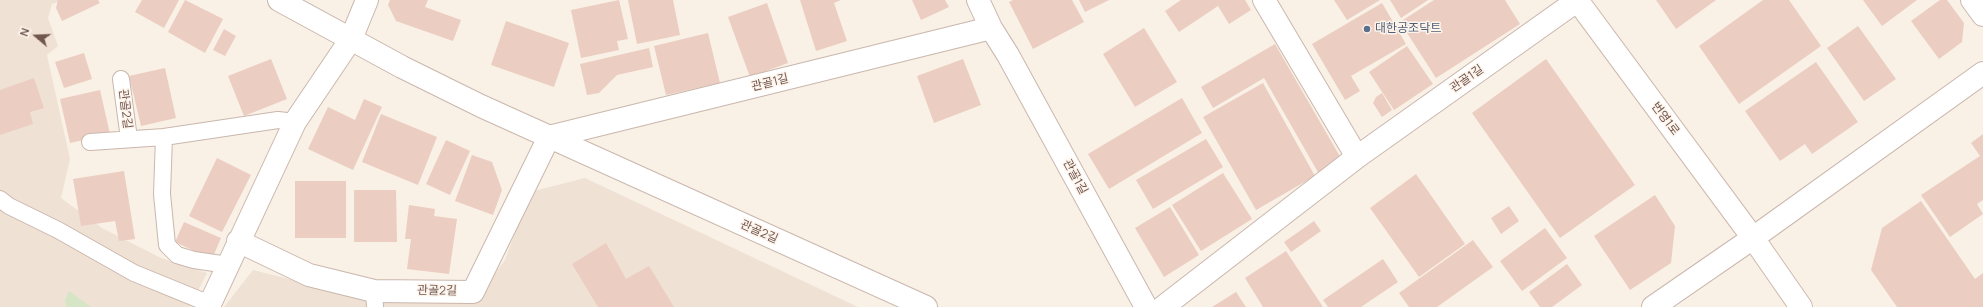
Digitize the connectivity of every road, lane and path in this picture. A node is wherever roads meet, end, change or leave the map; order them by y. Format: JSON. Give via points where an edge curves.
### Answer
{"nodes":[{"id":1,"x":279,"y":0,"type":"edge"},
{"id":2,"x":366,"y":0,"type":"edge"},
{"id":3,"x":978,"y":0,"type":"edge"},
{"id":4,"x":1264,"y":0,"type":"edge"},
{"id":5,"x":1578,"y":0,"type":"edge"},
{"id":6,"x":1972,"y":0,"type":"edge"},
{"id":7,"x":1983,"y":15,"type":"edge"},
{"id":8,"x":990,"y":28,"type":"junction"},
{"id":9,"x":351,"y":40,"type":"junction"},
{"id":10,"x":1983,"y":73,"type":"edge"},
{"id":11,"x":121,"y":79,"type":"dead end"},
{"id":12,"x":295,"y":122,"type":"junction"},
{"id":13,"x":164,"y":137,"type":"junction"},
{"id":14,"x":549,"y":137,"type":"junction"},
{"id":15,"x":129,"y":139,"type":"junction"},
{"id":16,"x":90,"y":142,"type":"dead end"},
{"id":17,"x":1357,"y":157,"type":"junction"},
{"id":18,"x":0,"y":199,"type":"edge"},
{"id":19,"x":1754,"y":238,"type":"junction"},
{"id":20,"x":238,"y":241,"type":"junction"},
{"id":21,"x":228,"y":265,"type":"junction"},
{"id":22,"x":375,"y":299,"type":"edge"},
{"id":23,"x":210,"y":304,"type":"joint"},
{"id":24,"x":926,"y":307,"type":"edge"},
{"id":25,"x":1146,"y":307,"type":"edge"},
{"id":26,"x":1163,"y":307,"type":"edge"},
{"id":27,"x":1653,"y":307,"type":"edge"},
{"id":28,"x":1801,"y":307,"type":"edge"}],
"edges":[{"from":1,"to":9,"type":"street","name":"관골2길"},
{"from":2,"to":9,"type":"street"},
{"from":3,"to":8,"type":"street","name":"관골1길"},
{"from":4,"to":17,"type":"street"},
{"from":5,"to":17,"type":"street","name":"관골1길"},
{"from":5,"to":19,"type":"street","name":"번영1로"},
{"from":6,"to":7,"type":"street"},
{"from":8,"to":14,"type":"street","name":"관골1길"},
{"from":8,"to":25,"type":"street","name":"관골1길","via":[[1008,55]]},
{"from":9,"to":12,"type":"street"},
{"from":9,"to":14,"type":"street","name":"관골2길","via":[[474,103]]},
{"from":10,"to":19,"type":"street"},
{"from":11,"to":15,"type":"lane","name":"관골2길"},
{"from":12,"to":13,"type":"lane","name":"관골2길","via":[[278,120]]},
{"from":12,"to":20,"type":"street"},
{"from":13,"to":15,"type":"lane","name":"관골2길"},
{"from":13,"to":21,"type":"lane","via":[[162,194],[167,245],[177,256]]},
{"from":14,"to":22,"type":"street","name":"관골2길","via":[[473,292]]},
{"from":14,"to":24,"type":"street","name":"관골2길"},
{"from":15,"to":16,"type":"lane","name":"관골2길"},
{"from":17,"to":26,"type":"street","name":"관골1길"},
{"from":18,"to":23,"type":"lane","via":[[134,273]]},
{"from":19,"to":27,"type":"street"},
{"from":19,"to":28,"type":"street","name":"번영1로"},
{"from":20,"to":21,"type":"street"},
{"from":20,"to":22,"type":"street","name":"관골2길","via":[[309,275]]},
{"from":21,"to":23,"type":"street"}]}
